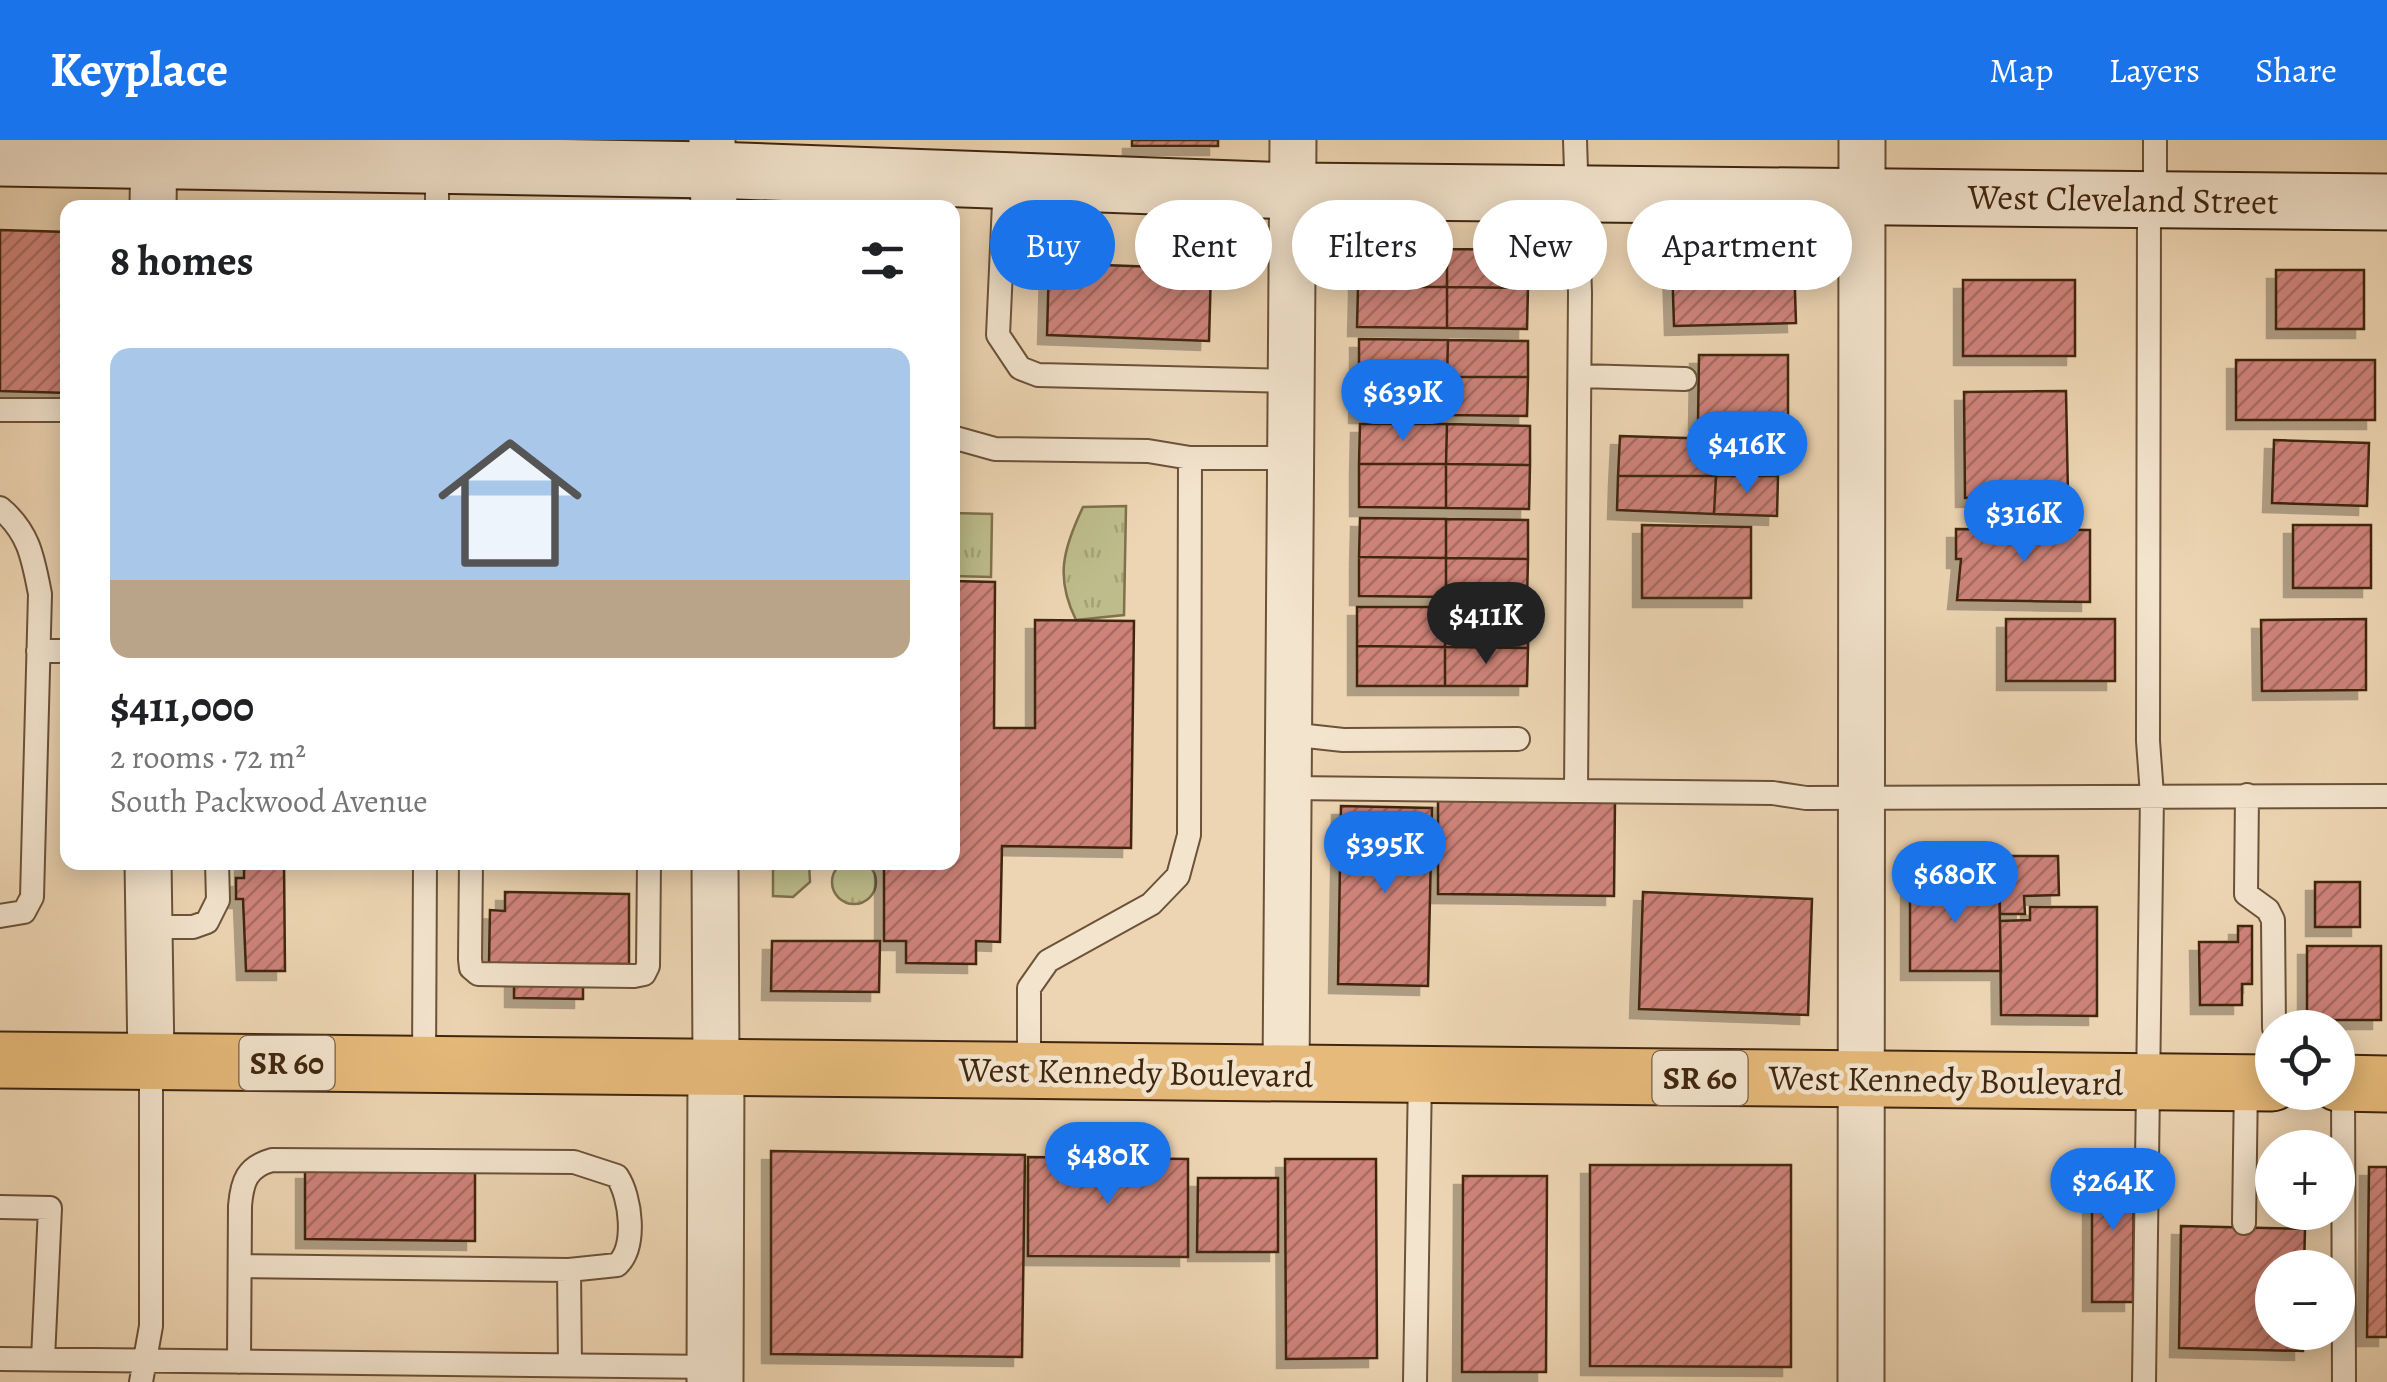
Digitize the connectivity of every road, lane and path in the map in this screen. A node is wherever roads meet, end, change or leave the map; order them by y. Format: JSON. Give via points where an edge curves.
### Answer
{"nodes":[{"id":1,"x":1575,"y":140,"type":"edge"},
{"id":2,"x":1862,"y":140,"type":"edge"},
{"id":3,"x":2155,"y":140,"type":"edge"},
{"id":4,"x":0,"y":158,"type":"edge"},
{"id":5,"x":1294,"y":165,"type":"edge"},
{"id":6,"x":435,"y":169,"type":"edge"},
{"id":7,"x":154,"y":170,"type":"edge"},
{"id":8,"x":713,"y":172,"type":"edge"},
{"id":9,"x":1005,"y":181,"type":"junction"},
{"id":10,"x":1575,"y":194,"type":"junction"},
{"id":11,"x":1862,"y":197,"type":"junction"},
{"id":12,"x":2152,"y":200,"type":"junction"},
{"id":13,"x":2387,"y":202,"type":"edge"},
{"id":14,"x":1580,"y":376,"type":"junction"},
{"id":15,"x":1685,"y":379,"type":"dead end"},
{"id":16,"x":1292,"y":381,"type":"junction"},
{"id":17,"x":0,"y":410,"type":"edge"},
{"id":18,"x":60,"y":410,"type":"edge"},
{"id":19,"x":960,"y":440,"type":"edge"},
{"id":20,"x":1190,"y":458,"type":"junction"},
{"id":21,"x":1292,"y":458,"type":"junction"},
{"id":22,"x":0,"y":508,"type":"edge"},
{"id":23,"x":38,"y":651,"type":"junction"},
{"id":24,"x":60,"y":651,"type":"edge"},
{"id":25,"x":1289,"y":734,"type":"junction"},
{"id":26,"x":1518,"y":740,"type":"dead end"},
{"id":27,"x":1289,"y":788,"type":"junction"},
{"id":28,"x":1576,"y":791,"type":"junction"},
{"id":29,"x":2152,"y":795,"type":"junction"},
{"id":30,"x":2247,"y":795,"type":"junction"},
{"id":31,"x":1860,"y":796,"type":"junction"},
{"id":32,"x":2387,"y":796,"type":"edge"},
{"id":33,"x":148,"y":870,"type":"edge"},
{"id":34,"x":217,"y":870,"type":"edge"},
{"id":35,"x":425,"y":870,"type":"edge"},
{"id":36,"x":471,"y":870,"type":"edge"},
{"id":37,"x":650,"y":870,"type":"edge"},
{"id":38,"x":715,"y":870,"type":"edge"},
{"id":39,"x":0,"y":916,"type":"edge"},
{"id":40,"x":147,"y":928,"type":"junction"},
{"id":41,"x":2274,"y":1010,"type":"edge"},
{"id":42,"x":0,"y":1060,"type":"edge"},
{"id":43,"x":151,"y":1061,"type":"junction"},
{"id":44,"x":424,"y":1065,"type":"junction"},
{"id":45,"x":716,"y":1067,"type":"junction"},
{"id":46,"x":1029,"y":1071,"type":"junction"},
{"id":47,"x":1286,"y":1074,"type":"junction"},
{"id":48,"x":1420,"y":1075,"type":"junction"},
{"id":49,"x":1863,"y":1078,"type":"junction"},
{"id":50,"x":2148,"y":1082,"type":"junction"},
{"id":51,"x":2255,"y":1082,"type":"edge"},
{"id":52,"x":2356,"y":1084,"type":"edge"},
{"id":53,"x":2256,"y":1110,"type":"edge"},
{"id":54,"x":0,"y":1207,"type":"edge"},
{"id":55,"x":2244,"y":1223,"type":"dead end"},
{"id":56,"x":240,"y":1266,"type":"junction"},
{"id":57,"x":569,"y":1270,"type":"junction"},
{"id":58,"x":0,"y":1359,"type":"edge"},
{"id":59,"x":44,"y":1359,"type":"junction"},
{"id":60,"x":239,"y":1362,"type":"junction"},
{"id":61,"x":570,"y":1366,"type":"junction"},
{"id":62,"x":143,"y":1371,"type":"edge"},
{"id":63,"x":715,"y":1374,"type":"edge"},
{"id":64,"x":1415,"y":1382,"type":"edge"},
{"id":65,"x":1861,"y":1382,"type":"edge"},
{"id":66,"x":2144,"y":1382,"type":"edge"},
{"id":67,"x":2344,"y":1382,"type":"edge"}],
"edges":[{"from":1,"to":10,"type":"lane"},
{"from":2,"to":11,"type":"street"},
{"from":3,"to":12,"type":"lane"},
{"from":4,"to":7,"type":"main road","name":"West Cleveland Street"},
{"from":5,"to":9,"type":"main road","name":"West Cleveland Street"},
{"from":5,"to":10,"type":"main road","name":"West Cleveland Street"},
{"from":5,"to":16,"type":"street"},
{"from":6,"to":7,"type":"main road","name":"West Cleveland Street"},
{"from":6,"to":8,"type":"main road","name":"West Cleveland Street"},
{"from":8,"to":9,"type":"main road","name":"West Cleveland Street"},
{"from":9,"to":16,"type":"lane","via":[[998,336],[1020,368],[1038,376]]},
{"from":10,"to":11,"type":"main road","name":"West Cleveland Street"},
{"from":10,"to":14,"type":"lane"},
{"from":11,"to":12,"type":"main road","name":"West Cleveland Street"},
{"from":11,"to":31,"type":"street"},
{"from":12,"to":13,"type":"main road","name":"West Cleveland Street"},
{"from":12,"to":29,"type":"lane"},
{"from":14,"to":15,"type":"lane"},
{"from":14,"to":28,"type":"lane"},
{"from":16,"to":21,"type":"street"},
{"from":17,"to":18,"type":"lane"},
{"from":19,"to":20,"type":"lane","via":[[995,450],[1148,451]]},
{"from":20,"to":21,"type":"lane"},
{"from":20,"to":46,"type":"lane","via":[[1189,835],[1178,876],[1151,904],[1048,961],[1029,988]]},
{"from":21,"to":25,"type":"street"},
{"from":22,"to":23,"type":"lane","via":[[20,525],[32,552],[40,594]]},
{"from":23,"to":24,"type":"lane"},
{"from":23,"to":39,"type":"lane","via":[[32,898],[24,912]]},
{"from":25,"to":26,"type":"lane"},
{"from":25,"to":27,"type":"street"},
{"from":27,"to":28,"type":"lane"},
{"from":27,"to":47,"type":"street"},
{"from":28,"to":31,"type":"lane"},
{"from":29,"to":30,"type":"lane"},
{"from":29,"to":31,"type":"lane"},
{"from":29,"to":50,"type":"lane"},
{"from":30,"to":32,"type":"lane"},
{"from":30,"to":41,"type":"lane","via":[[2246,894],[2274,920]]},
{"from":31,"to":49,"type":"street"},
{"from":33,"to":40,"type":"street"},
{"from":34,"to":40,"type":"lane","via":[[218,900],[207,922]]},
{"from":35,"to":44,"type":"lane"},
{"from":36,"to":37,"type":"lane","via":[[471,968],[478,974],[634,976],[648,966]]},
{"from":38,"to":45,"type":"street"},
{"from":40,"to":43,"type":"street"},
{"from":42,"to":43,"type":"main road","name":"West Kennedy Boulevard","number":"SR 60"},
{"from":43,"to":44,"type":"main road","name":"West Kennedy Boulevard","number":"SR 60"},
{"from":43,"to":62,"type":"lane","via":[[151,1326]]},
{"from":44,"to":45,"type":"main road","name":"West Kennedy Boulevard","number":"SR 60"},
{"from":45,"to":46,"type":"main road","name":"West Kennedy Boulevard","number":"SR 60"},
{"from":45,"to":63,"type":"main road"},
{"from":46,"to":47,"type":"main road","name":"West Kennedy Boulevard","number":"SR 60"},
{"from":47,"to":48,"type":"main road","name":"West Kennedy Boulevard","number":"SR 60"},
{"from":48,"to":49,"type":"main road","name":"West Kennedy Boulevard","number":"SR 60"},
{"from":48,"to":64,"type":"lane"},
{"from":49,"to":50,"type":"main road","name":"West Kennedy Boulevard","number":"SR 60"},
{"from":49,"to":65,"type":"street"},
{"from":50,"to":51,"type":"main road","name":"West Kennedy Boulevard","number":"SR 60"},
{"from":50,"to":66,"type":"lane"},
{"from":52,"to":67,"type":"lane"},
{"from":53,"to":55,"type":"lane"},
{"from":54,"to":59,"type":"lane","via":[[50,1208]]},
{"from":56,"to":57,"type":"lane"},
{"from":56,"to":57,"type":"lane","via":[[244,1177],[272,1160],[590,1164],[622,1184],[627,1253],[617,1265]]},
{"from":56,"to":60,"type":"lane"},
{"from":57,"to":61,"type":"lane"},
{"from":58,"to":59,"type":"lane"},
{"from":59,"to":62,"type":"lane"},
{"from":60,"to":61,"type":"lane"},
{"from":60,"to":62,"type":"lane"},
{"from":61,"to":63,"type":"lane"}]}
